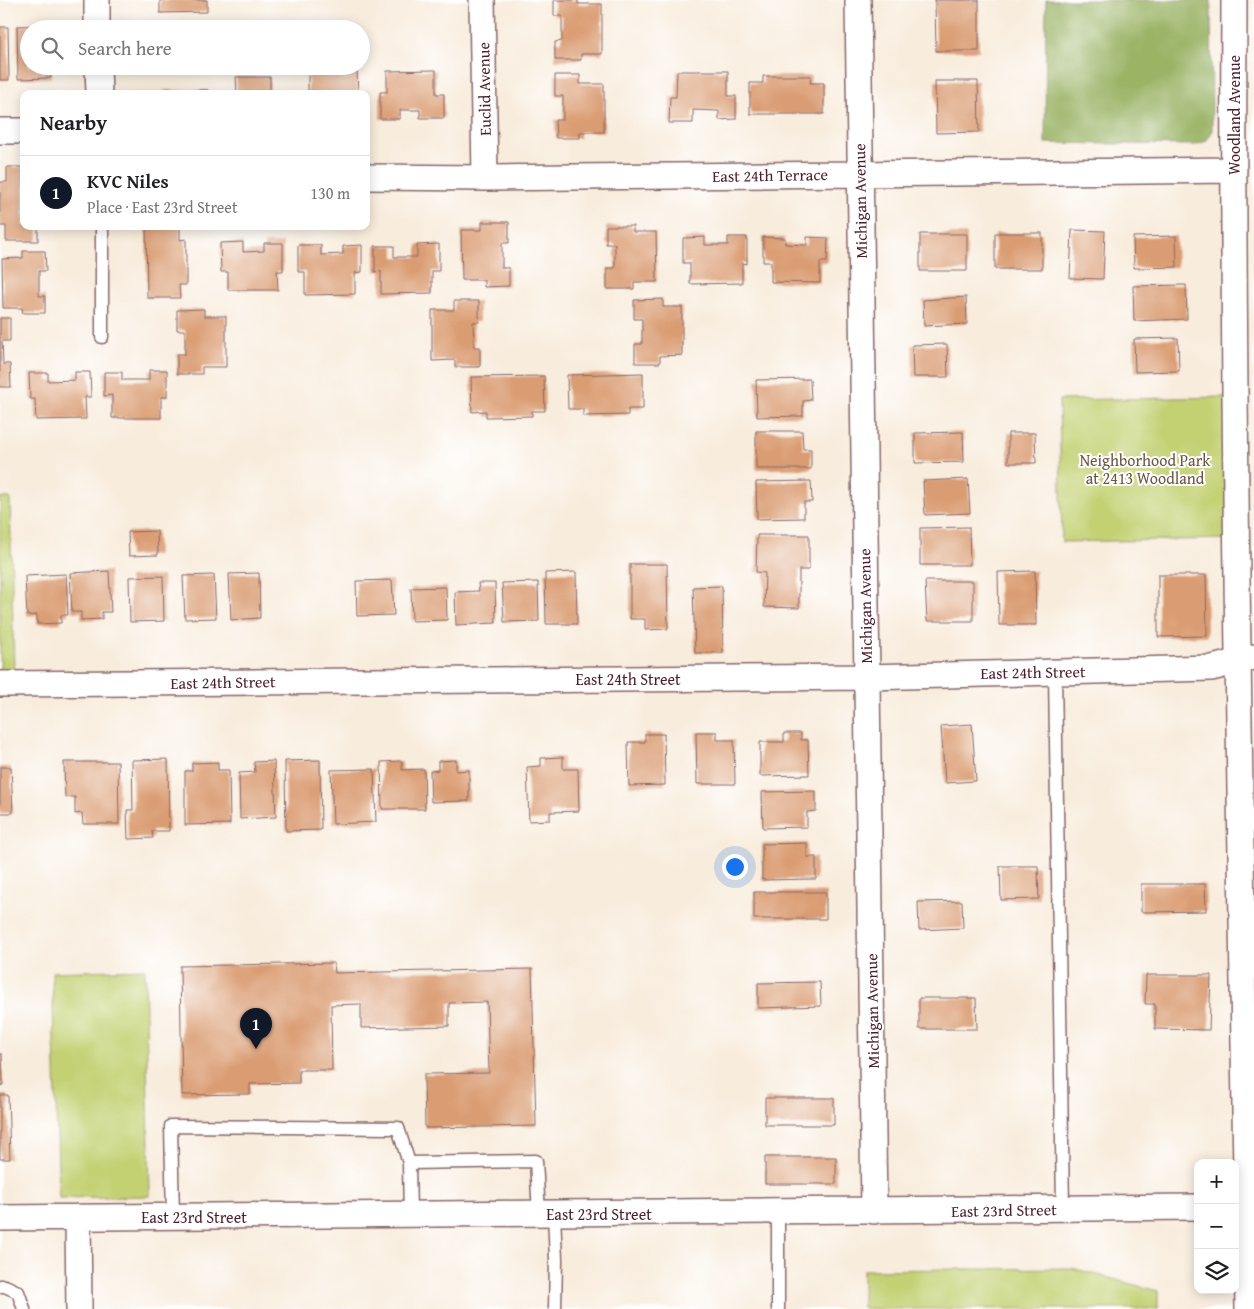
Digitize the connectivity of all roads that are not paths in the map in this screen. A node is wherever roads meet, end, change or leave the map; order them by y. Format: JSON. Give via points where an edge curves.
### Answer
{"nodes":[{"id":1,"x":97,"y":0,"type":"edge"},
{"id":2,"x":482,"y":0,"type":"edge"},
{"id":3,"x":858,"y":0,"type":"edge"},
{"id":4,"x":1234,"y":0,"type":"edge"},
{"id":5,"x":98,"y":20,"type":"edge"},
{"id":6,"x":98,"y":75,"type":"edge"},
{"id":7,"x":99,"y":90,"type":"edge"},
{"id":8,"x":0,"y":131,"type":"edge"},
{"id":9,"x":20,"y":131,"type":"edge"},
{"id":10,"x":1244,"y":144,"type":"edge"},
{"id":11,"x":1234,"y":170,"type":"junction"},
{"id":12,"x":859,"y":174,"type":"junction"},
{"id":13,"x":370,"y":177,"type":"edge"},
{"id":14,"x":485,"y":178,"type":"junction"},
{"id":15,"x":102,"y":230,"type":"edge"},
{"id":16,"x":102,"y":338,"type":"dead end"},
{"id":17,"x":1246,"y":659,"type":"edge"},
{"id":18,"x":1055,"y":672,"type":"junction"},
{"id":19,"x":866,"y":677,"type":"junction"},
{"id":20,"x":0,"y":684,"type":"edge"},
{"id":21,"x":409,"y":1163,"type":"junction"},
{"id":22,"x":1241,"y":1207,"type":"edge"},
{"id":23,"x":1194,"y":1208,"type":"edge"},
{"id":24,"x":1063,"y":1209,"type":"junction"},
{"id":25,"x":778,"y":1212,"type":"junction"},
{"id":26,"x":874,"y":1212,"type":"junction"},
{"id":27,"x":546,"y":1214,"type":"junction"},
{"id":28,"x":410,"y":1215,"type":"junction"},
{"id":29,"x":78,"y":1217,"type":"junction"},
{"id":30,"x":173,"y":1217,"type":"junction"},
{"id":31,"x":0,"y":1218,"type":"edge"},
{"id":32,"x":0,"y":1286,"type":"edge"},
{"id":33,"x":24,"y":1309,"type":"edge"},
{"id":34,"x":79,"y":1309,"type":"edge"},
{"id":35,"x":555,"y":1309,"type":"edge"},
{"id":36,"x":778,"y":1309,"type":"edge"},
{"id":37,"x":1248,"y":1309,"type":"edge"}],
"edges":[{"from":1,"to":5,"type":"street"},
{"from":2,"to":14,"type":"street","name":"Euclid Avenue"},
{"from":3,"to":12,"type":"street","name":"Michigan Avenue"},
{"from":4,"to":10,"type":"street","name":"Woodland Avenue"},
{"from":6,"to":7,"type":"street"},
{"from":8,"to":9,"type":"street"},
{"from":10,"to":11,"type":"street","name":"Woodland Avenue"},
{"from":11,"to":12,"type":"street","name":"East 24th Terrace"},
{"from":11,"to":17,"type":"street","name":"Woodland Avenue"},
{"from":12,"to":14,"type":"street","name":"East 24th Terrace"},
{"from":12,"to":19,"type":"street","name":"Michigan Avenue"},
{"from":13,"to":14,"type":"street","name":"East 24th Terrace"},
{"from":15,"to":16,"type":"lane"},
{"from":17,"to":18,"type":"street","name":"East 24th Street","via":[[1212,668]]},
{"from":17,"to":22,"type":"street","name":"Woodland Avenue"},
{"from":18,"to":19,"type":"street","name":"East 24th Street"},
{"from":18,"to":24,"type":"lane"},
{"from":19,"to":20,"type":"street","name":"East 24th Street"},
{"from":19,"to":26,"type":"street","name":"Michigan Avenue"},
{"from":21,"to":27,"type":"lane","via":[[536,1161]]},
{"from":21,"to":28,"type":"lane"},
{"from":21,"to":30,"type":"lane","via":[[398,1128],[170,1126]]},
{"from":22,"to":37,"type":"street","name":"Woodland Avenue"},
{"from":23,"to":24,"type":"street","name":"East 23rd Street"},
{"from":24,"to":26,"type":"street","name":"East 23rd Street"},
{"from":25,"to":26,"type":"street","name":"East 23rd Street"},
{"from":25,"to":27,"type":"street","name":"East 23rd Street"},
{"from":25,"to":36,"type":"lane"},
{"from":27,"to":28,"type":"street","name":"East 23rd Street"},
{"from":27,"to":35,"type":"lane","via":[[556,1260]]},
{"from":28,"to":30,"type":"street","name":"East 23rd Street"},
{"from":29,"to":30,"type":"street","name":"East 23rd Street"},
{"from":29,"to":31,"type":"street","name":"East 23rd Street"},
{"from":29,"to":34,"type":"street"},
{"from":32,"to":33,"type":"lane","via":[[18,1292]]}]}
